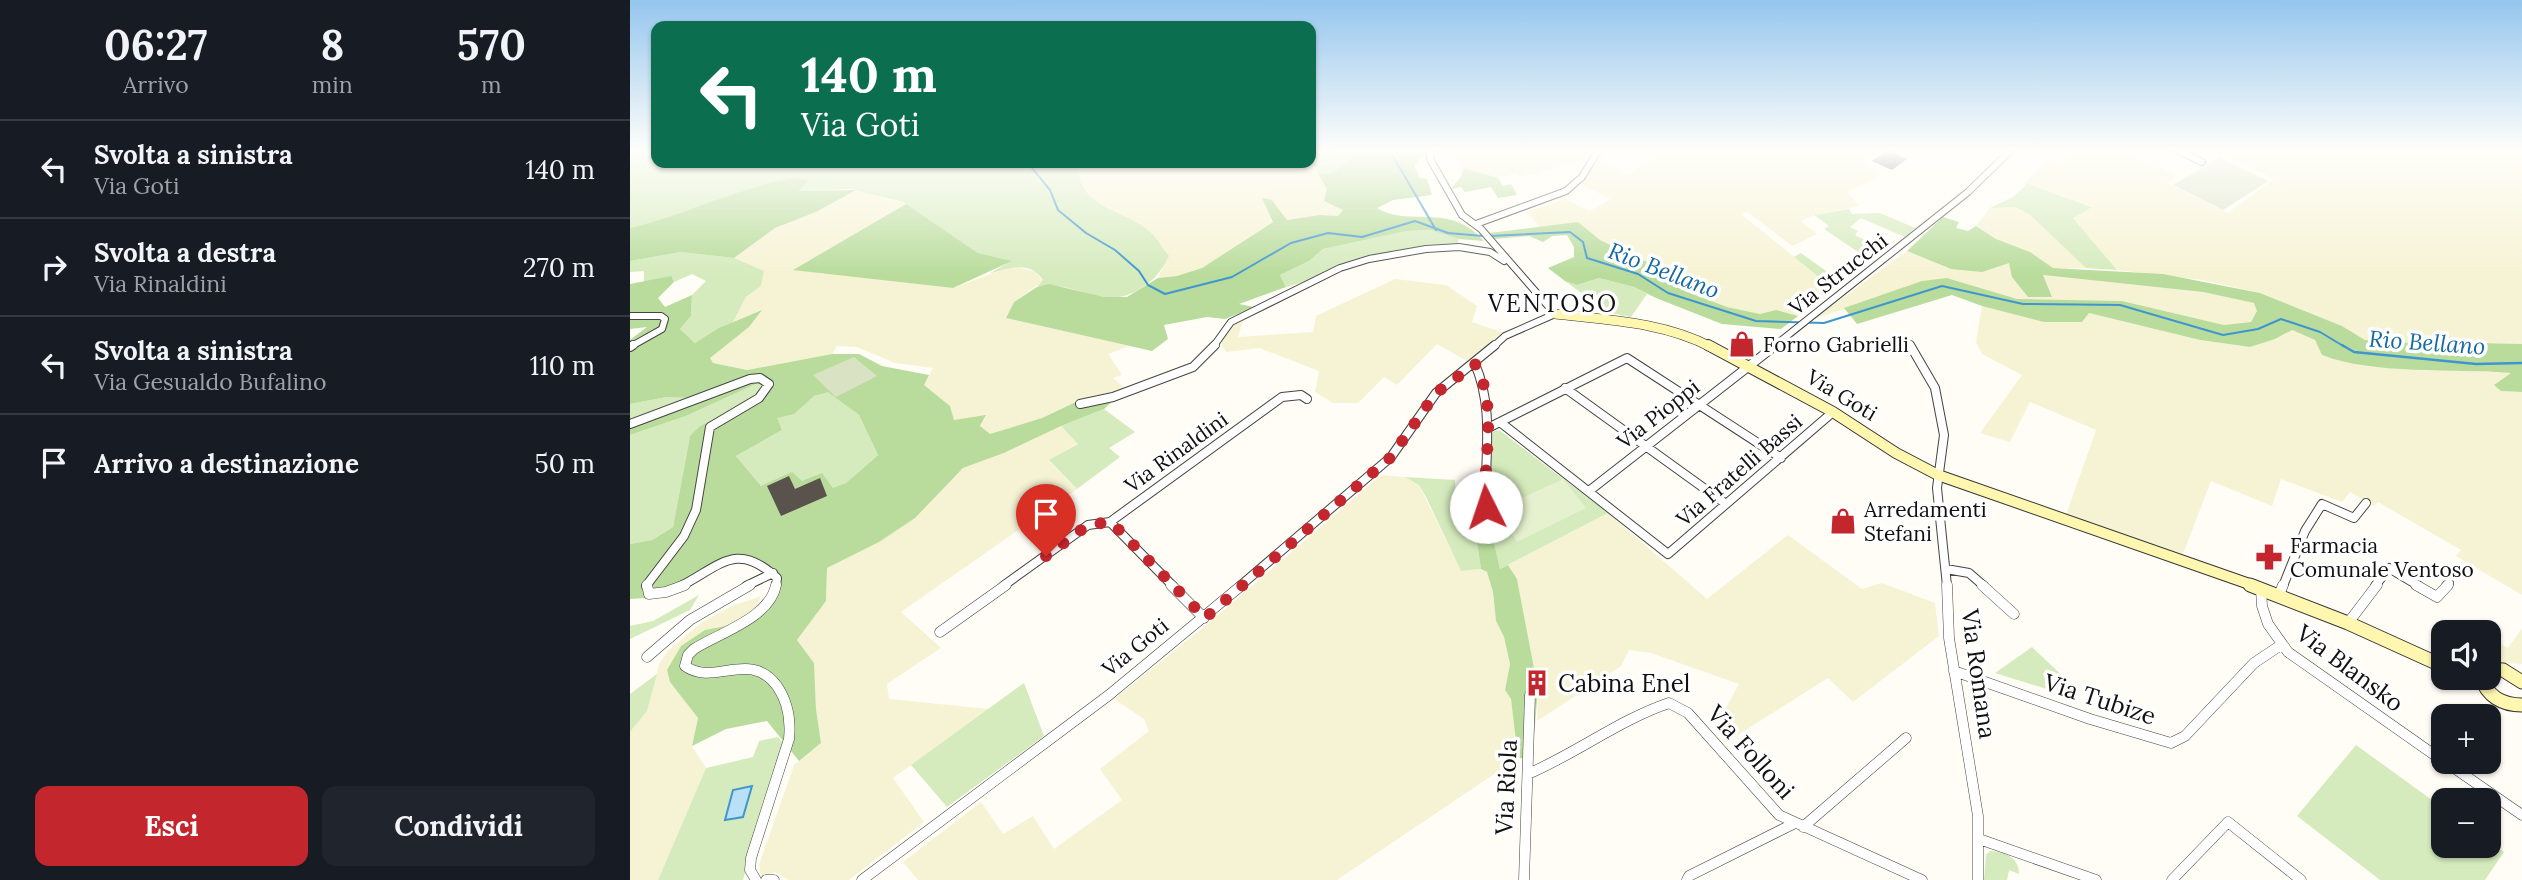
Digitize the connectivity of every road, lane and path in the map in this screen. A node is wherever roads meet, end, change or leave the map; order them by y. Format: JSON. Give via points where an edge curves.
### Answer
{"nodes":[{"id":1,"x":1447,"y":192,"type":"edge"},
{"id":2,"x":1563,"y":192,"type":"edge"},
{"id":3,"x":1967,"y":192,"type":"edge"},
{"id":4,"x":1476,"y":224,"type":"junction"},
{"id":5,"x":1515,"y":268,"type":"junction"},
{"id":6,"x":1555,"y":314,"type":"junction"},
{"id":7,"x":630,"y":316,"type":"edge"},
{"id":8,"x":1910,"y":345,"type":"dead end"},
{"id":9,"x":630,"y":348,"type":"edge"},
{"id":10,"x":1475,"y":364,"type":"junction"},
{"id":11,"x":1748,"y":366,"type":"junction"},
{"id":12,"x":1565,"y":388,"type":"junction"},
{"id":13,"x":1307,"y":399,"type":"dead end"},
{"id":14,"x":1080,"y":404,"type":"dead end"},
{"id":15,"x":1699,"y":404,"type":"junction"},
{"id":16,"x":1833,"y":412,"type":"junction"},
{"id":17,"x":1500,"y":422,"type":"junction"},
{"id":18,"x":630,"y":424,"type":"edge"},
{"id":19,"x":1490,"y":427,"type":"junction"},
{"id":20,"x":1645,"y":445,"type":"junction"},
{"id":21,"x":1781,"y":458,"type":"junction"},
{"id":22,"x":1938,"y":475,"type":"junction"},
{"id":23,"x":1589,"y":491,"type":"junction"},
{"id":24,"x":2366,"y":503,"type":"dead end"},
{"id":25,"x":1727,"y":504,"type":"junction"},
{"id":26,"x":1486,"y":507,"type":"dead end"},
{"id":27,"x":1111,"y":522,"type":"junction"},
{"id":28,"x":1946,"y":569,"type":"junction"},
{"id":29,"x":773,"y":573,"type":"junction"},
{"id":30,"x":2449,"y":583,"type":"dead end"},
{"id":31,"x":2261,"y":589,"type":"junction"},
{"id":32,"x":2279,"y":595,"type":"junction"},
{"id":33,"x":2014,"y":614,"type":"dead end"},
{"id":34,"x":1205,"y":618,"type":"junction"},
{"id":35,"x":2348,"y":623,"type":"junction"},
{"id":36,"x":940,"y":632,"type":"dead end"},
{"id":37,"x":2281,"y":645,"type":"junction"},
{"id":38,"x":647,"y":657,"type":"dead end"},
{"id":39,"x":2431,"y":661,"type":"edge"},
{"id":40,"x":1954,"y":671,"type":"junction"},
{"id":41,"x":2501,"y":671,"type":"edge"},
{"id":42,"x":2522,"y":682,"type":"edge"},
{"id":43,"x":2486,"y":690,"type":"edge"},
{"id":44,"x":1530,"y":695,"type":"dead end"},
{"id":45,"x":2521,"y":706,"type":"edge"},
{"id":46,"x":1906,"y":738,"type":"dead end"},
{"id":47,"x":2431,"y":752,"type":"edge"},
{"id":48,"x":1528,"y":774,"type":"junction"},
{"id":49,"x":2463,"y":774,"type":"edge"},
{"id":50,"x":2522,"y":815,"type":"edge"},
{"id":51,"x":1799,"y":825,"type":"junction"},
{"id":52,"x":1979,"y":838,"type":"junction"},
{"id":53,"x":756,"y":880,"type":"edge"},
{"id":54,"x":766,"y":880,"type":"edge"},
{"id":55,"x":774,"y":880,"type":"edge"},
{"id":56,"x":862,"y":880,"type":"edge"},
{"id":57,"x":1524,"y":880,"type":"edge"},
{"id":58,"x":1687,"y":880,"type":"edge"},
{"id":59,"x":1922,"y":880,"type":"edge"},
{"id":60,"x":1978,"y":880,"type":"edge"},
{"id":61,"x":2096,"y":880,"type":"edge"},
{"id":62,"x":2172,"y":880,"type":"edge"},
{"id":63,"x":2301,"y":880,"type":"edge"}],
"edges":[{"from":1,"to":4,"type":"street","via":[[1464,217]]},
{"from":2,"to":4,"type":"street"},
{"from":3,"to":11,"type":"street","name":"Via Strucchi"},
{"from":4,"to":5,"type":"street"},
{"from":5,"to":6,"type":"street"},
{"from":5,"to":14,"type":"street","via":[[1490,252],[1460,247],[1426,249],[1340,268],[1240,317],[1223,329],[1216,344],[1193,367],[1113,397]]},
{"from":6,"to":10,"type":"street","name":"Via Goti","via":[[1505,336]]},
{"from":6,"to":11,"type":"street","name":"Via Goti","via":[[1665,329]]},
{"from":7,"to":9,"type":"street","via":[[665,319],[662,329]]},
{"from":8,"to":22,"type":"street","name":"Via Romana","via":[[1938,397],[1944,443]]},
{"from":10,"to":19,"type":"street"},
{"from":10,"to":34,"type":"street","name":"Via Goti","via":[[1436,393],[1391,457],[1370,477]]},
{"from":11,"to":15,"type":"street","name":"Via Pioppi"},
{"from":11,"to":16,"type":"street","name":"Via Goti"},
{"from":12,"to":15,"type":"street","via":[[1627,358]]},
{"from":12,"to":17,"type":"street"},
{"from":12,"to":20,"type":"street"},
{"from":13,"to":27,"type":"street","name":"Via Rinaldini","via":[[1301,395],[1282,397]]},
{"from":15,"to":20,"type":"street","name":"Via Pioppi"},
{"from":15,"to":21,"type":"street"},
{"from":16,"to":21,"type":"street","name":"Via Fratelli Bassi"},
{"from":16,"to":22,"type":"street","name":"Via Goti"},
{"from":17,"to":19,"type":"street"},
{"from":17,"to":23,"type":"street"},
{"from":18,"to":29,"type":"street","via":[[750,379],[760,378],[769,384],[763,394],[710,427],[696,510],[684,536],[646,586],[649,594],[664,593],[734,557],[751,559]]},
{"from":19,"to":26,"type":"street"},
{"from":20,"to":23,"type":"street","name":"Via Pioppi"},
{"from":20,"to":25,"type":"street"},
{"from":21,"to":25,"type":"street","name":"Via Fratelli Bassi"},
{"from":22,"to":28,"type":"street","name":"Via Romana"},
{"from":22,"to":31,"type":"street","name":"Via Goti"},
{"from":23,"to":25,"type":"street","name":"Via Fratelli Bassi","via":[[1668,554]]},
{"from":24,"to":32,"type":"street","via":[[2354,518],[2322,504],[2305,531]]},
{"from":27,"to":34,"type":"street"},
{"from":27,"to":36,"type":"street","name":"Via Rinaldini","via":[[1088,525]]},
{"from":28,"to":33,"type":"street","via":[[1969,573]]},
{"from":28,"to":40,"type":"street","name":"Via Romana"},
{"from":29,"to":38,"type":"street","via":[[726,596],[663,639]]},
{"from":29,"to":53,"type":"street","via":[[777,589],[769,603],[694,649],[685,666],[700,672],[746,667],[765,674],[778,684],[786,704],[789,737],[751,858],[750,870]]},
{"from":30,"to":35,"type":"street","via":[[2437,597],[2389,569]]},
{"from":31,"to":32,"type":"street","name":"Via Goti"},
{"from":31,"to":37,"type":"street","name":"Via Blansko","via":[[2264,617]]},
{"from":32,"to":35,"type":"street","name":"Via Goti"},
{"from":34,"to":56,"type":"street","name":"Via Goti"},
{"from":35,"to":39,"type":"street","name":"Via Goti"},
{"from":37,"to":40,"type":"street","name":"Via Tubize","via":[[2254,663],[2185,736],[2171,743]]},
{"from":37,"to":47,"type":"street","name":"Via Blansko"},
{"from":40,"to":52,"type":"street","name":"Via Romana"},
{"from":41,"to":42,"type":"street"},
{"from":43,"to":45,"type":"street","via":[[2507,704]]},
{"from":44,"to":48,"type":"street","name":"Via Riola"},
{"from":46,"to":51,"type":"street"},
{"from":48,"to":51,"type":"street","name":"Via Folloni","via":[[1647,709],[1669,703],[1688,713],[1779,815]]},
{"from":48,"to":57,"type":"street","name":"Via Riola"},
{"from":49,"to":50,"type":"street","name":"Via Blansko"},
{"from":51,"to":58,"type":"street","name":"Via Folloni"},
{"from":51,"to":59,"type":"street","name":"Via Folloni"},
{"from":52,"to":60,"type":"street","name":"Via Romana"},
{"from":52,"to":61,"type":"street"},
{"from":54,"to":55,"type":"street"},
{"from":62,"to":63,"type":"street","via":[[2228,822]]}]}
